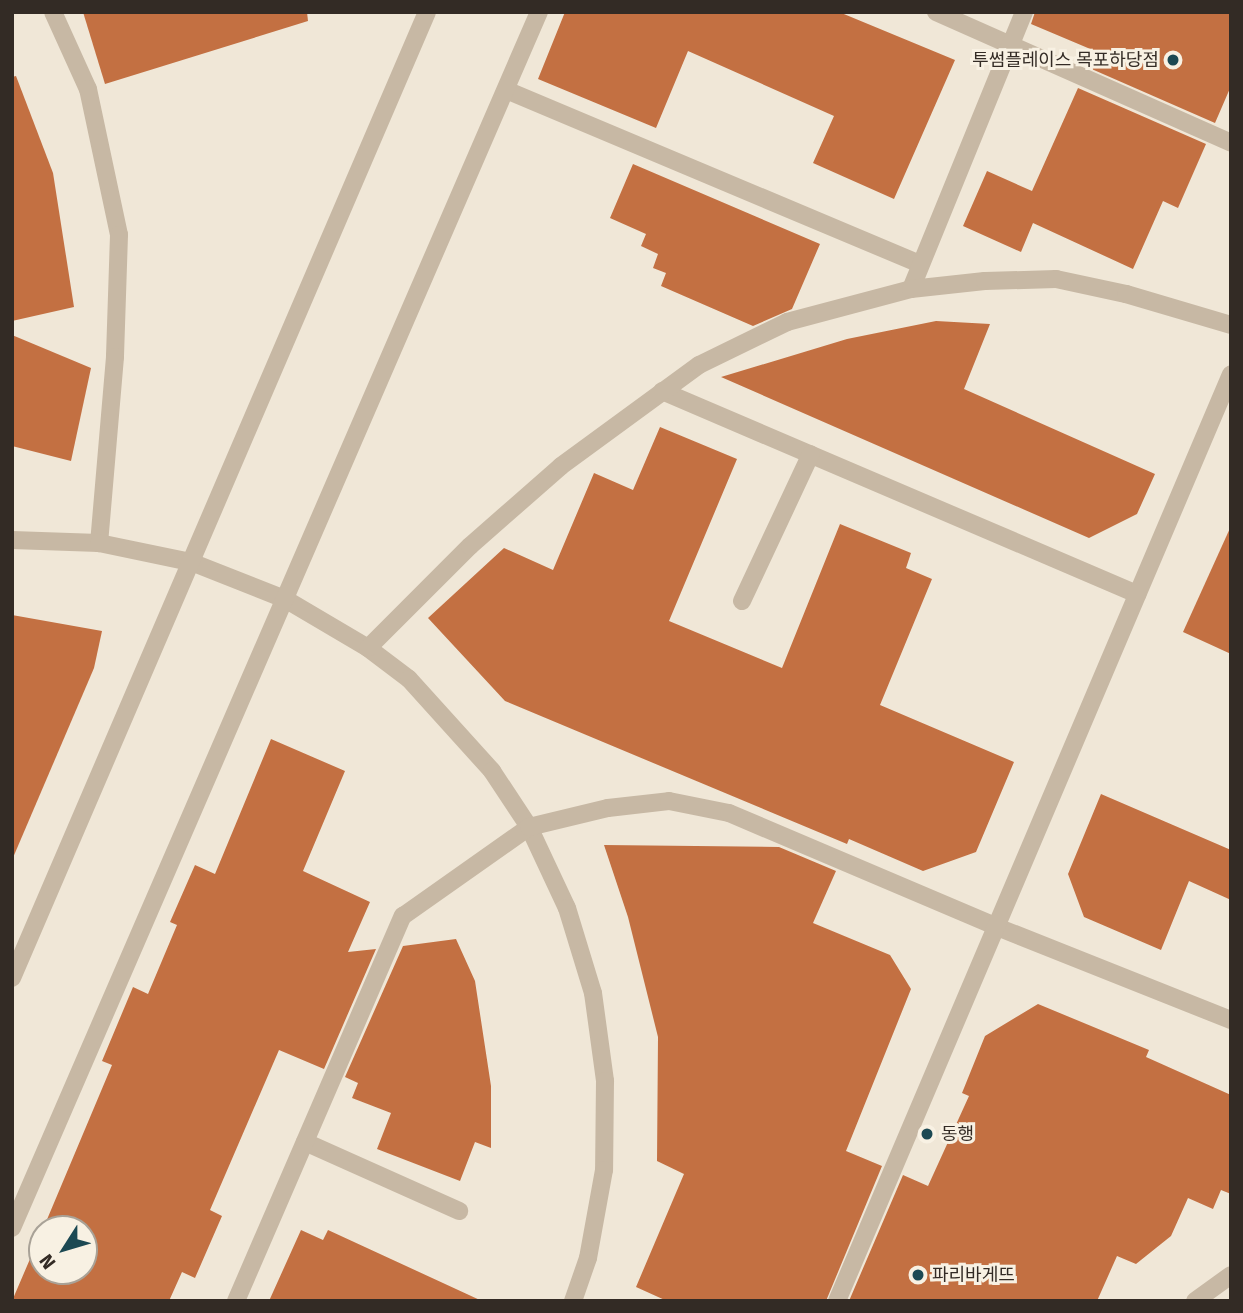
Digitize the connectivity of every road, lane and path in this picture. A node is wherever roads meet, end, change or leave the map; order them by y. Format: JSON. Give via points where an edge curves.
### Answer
{"nodes":[{"id":1,"x":53,"y":12,"type":"edge"},
{"id":2,"x":427,"y":12,"type":"edge"},
{"id":3,"x":539,"y":12,"type":"edge"},
{"id":4,"x":936,"y":12,"type":"edge"},
{"id":5,"x":1024,"y":12,"type":"edge"},
{"id":6,"x":1011,"y":45,"type":"junction"},
{"id":7,"x":506,"y":90,"type":"junction"},
{"id":8,"x":1231,"y":143,"type":"edge"},
{"id":9,"x":920,"y":264,"type":"junction"},
{"id":10,"x":911,"y":289,"type":"junction"},
{"id":11,"x":1231,"y":326,"type":"edge"},
{"id":12,"x":1231,"y":374,"type":"edge"},
{"id":13,"x":662,"y":391,"type":"junction"},
{"id":14,"x":811,"y":454,"type":"junction"},
{"id":15,"x":12,"y":540,"type":"edge"},
{"id":16,"x":99,"y":543,"type":"junction"},
{"id":17,"x":191,"y":562,"type":"junction"},
{"id":18,"x":1137,"y":594,"type":"junction"},
{"id":19,"x":285,"y":598,"type":"junction"},
{"id":20,"x":742,"y":601,"type":"dead end"},
{"id":21,"x":368,"y":648,"type":"junction"},
{"id":22,"x":529,"y":827,"type":"junction"},
{"id":23,"x":997,"y":927,"type":"junction"},
{"id":24,"x":12,"y":978,"type":"edge"},
{"id":25,"x":1231,"y":1020,"type":"edge"},
{"id":26,"x":305,"y":1142,"type":"junction"},
{"id":27,"x":459,"y":1211,"type":"dead end"},
{"id":28,"x":12,"y":1228,"type":"edge"},
{"id":29,"x":1231,"y":1275,"type":"edge"},
{"id":30,"x":236,"y":1301,"type":"edge"},
{"id":31,"x":573,"y":1301,"type":"edge"},
{"id":32,"x":837,"y":1301,"type":"edge"},
{"id":33,"x":1195,"y":1301,"type":"edge"}],
"edges":[{"from":1,"to":16,"type":"street","via":[[88,89],[119,235],[115,357]]},
{"from":2,"to":17,"type":"street"},
{"from":3,"to":7,"type":"street"},
{"from":4,"to":6,"type":"street"},
{"from":5,"to":6,"type":"street"},
{"from":6,"to":8,"type":"street"},
{"from":6,"to":9,"type":"street"},
{"from":7,"to":9,"type":"street"},
{"from":7,"to":19,"type":"street"},
{"from":9,"to":10,"type":"street"},
{"from":10,"to":11,"type":"street","via":[[1056,279],[1126,294]]},
{"from":10,"to":13,"type":"street","via":[[787,322],[698,365]]},
{"from":12,"to":18,"type":"street"},
{"from":13,"to":14,"type":"street"},
{"from":13,"to":21,"type":"street","via":[[551,474],[470,546]]},
{"from":14,"to":18,"type":"street"},
{"from":14,"to":20,"type":"street"},
{"from":15,"to":16,"type":"street"},
{"from":16,"to":17,"type":"street"},
{"from":17,"to":19,"type":"street"},
{"from":17,"to":24,"type":"street"},
{"from":18,"to":23,"type":"street"},
{"from":19,"to":21,"type":"street"},
{"from":19,"to":28,"type":"street"},
{"from":21,"to":22,"type":"street","via":[[410,679],[448,719],[492,771]]},
{"from":22,"to":23,"type":"street","via":[[608,808],[669,801],[729,813]]},
{"from":22,"to":26,"type":"street","via":[[403,916]]},
{"from":22,"to":31,"type":"street","via":[[567,908],[593,993],[605,1082],[604,1170],[588,1258]]},
{"from":23,"to":25,"type":"street"},
{"from":23,"to":32,"type":"street"},
{"from":26,"to":27,"type":"street"},
{"from":26,"to":30,"type":"street"},
{"from":29,"to":33,"type":"street"}]}
